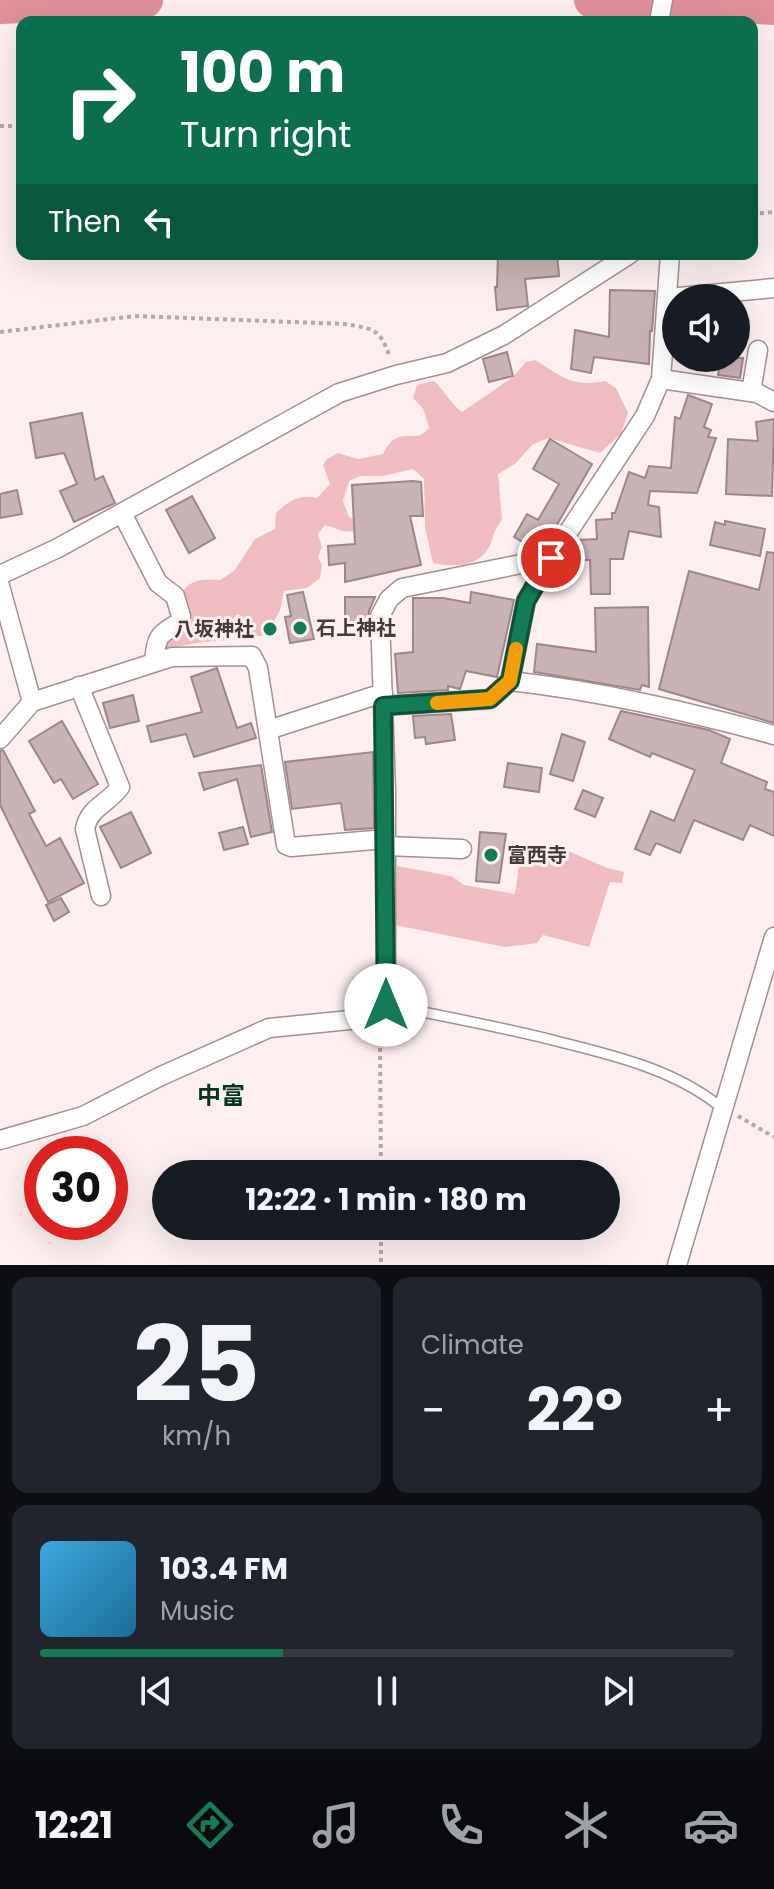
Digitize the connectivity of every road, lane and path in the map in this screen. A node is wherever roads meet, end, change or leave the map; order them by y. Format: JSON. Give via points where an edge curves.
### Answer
{"nodes":[{"id":1,"x":621,"y":260,"type":"edge"},
{"id":2,"x":670,"y":260,"type":"edge"},
{"id":3,"x":669,"y":284,"type":"edge"},
{"id":4,"x":774,"y":288,"type":"edge"},
{"id":5,"x":750,"y":290,"type":"edge"},
{"id":6,"x":0,"y":332,"type":"edge"},
{"id":7,"x":758,"y":350,"type":"dead end"},
{"id":8,"x":662,"y":367,"type":"edge"},
{"id":9,"x":396,"y":375,"type":"junction"},
{"id":10,"x":661,"y":379,"type":"junction"},
{"id":11,"x":751,"y":392,"type":"junction"},
{"id":12,"x":774,"y":402,"type":"edge"},
{"id":13,"x":122,"y":513,"type":"junction"},
{"id":14,"x":551,"y":558,"type":"junction"},
{"id":15,"x":0,"y":575,"type":"edge"},
{"id":16,"x":0,"y":586,"type":"edge"},
{"id":17,"x":154,"y":661,"type":"junction"},
{"id":18,"x":510,"y":681,"type":"junction"},
{"id":19,"x":79,"y":686,"type":"junction"},
{"id":20,"x":383,"y":699,"type":"junction"},
{"id":21,"x":32,"y":702,"type":"junction"},
{"id":22,"x":268,"y":730,"type":"junction"},
{"id":23,"x":774,"y":735,"type":"edge"},
{"id":24,"x":0,"y":739,"type":"edge"},
{"id":25,"x":386,"y":843,"type":"junction"},
{"id":26,"x":462,"y":849,"type":"dead end"},
{"id":27,"x":101,"y":896,"type":"dead end"},
{"id":28,"x":774,"y":937,"type":"edge"},
{"id":29,"x":383,"y":1014,"type":"junction"},
{"id":30,"x":724,"y":1110,"type":"junction"},
{"id":31,"x":774,"y":1137,"type":"edge"},
{"id":32,"x":0,"y":1140,"type":"edge"},
{"id":33,"x":381,"y":1160,"type":"edge"},
{"id":34,"x":381,"y":1240,"type":"edge"},
{"id":35,"x":381,"y":1265,"type":"edge"},
{"id":36,"x":677,"y":1265,"type":"edge"}],
"edges":[{"from":1,"to":9,"type":"street","via":[[504,335],[447,363]]},
{"from":2,"to":3,"type":"street"},
{"from":4,"to":5,"type":"street"},
{"from":6,"to":9,"type":"path","via":[[135,316],[345,324],[372,328],[383,337]]},
{"from":7,"to":11,"type":"street"},
{"from":8,"to":10,"type":"street"},
{"from":9,"to":13,"type":"street","via":[[339,393]]},
{"from":10,"to":11,"type":"street"},
{"from":10,"to":14,"type":"street","via":[[645,416]]},
{"from":11,"to":12,"type":"street"},
{"from":13,"to":15,"type":"street"},
{"from":13,"to":17,"type":"street","via":[[158,583],[175,596],[181,616],[158,637]]},
{"from":14,"to":18,"type":"street","via":[[526,601]]},
{"from":14,"to":20,"type":"street","via":[[402,588],[380,616]]},
{"from":16,"to":21,"type":"street"},
{"from":17,"to":19,"type":"street"},
{"from":17,"to":22,"type":"street","via":[[252,656]]},
{"from":18,"to":20,"type":"street","via":[[490,699]]},
{"from":18,"to":23,"type":"street","via":[[664,705]]},
{"from":19,"to":21,"type":"street"},
{"from":19,"to":27,"type":"street","via":[[120,787],[87,818],[85,829]]},
{"from":20,"to":22,"type":"street"},
{"from":20,"to":25,"type":"street"},
{"from":21,"to":24,"type":"street"},
{"from":22,"to":25,"type":"street","via":[[286,845]]},
{"from":25,"to":26,"type":"street"},
{"from":25,"to":29,"type":"street"},
{"from":28,"to":30,"type":"street"},
{"from":29,"to":30,"type":"lane","via":[[493,1025],[638,1063],[703,1093]]},
{"from":29,"to":32,"type":"street","via":[[269,1028],[83,1116]]},
{"from":29,"to":33,"type":"path"},
{"from":30,"to":31,"type":"path"},
{"from":30,"to":36,"type":"street"},
{"from":34,"to":35,"type":"path"}]}
